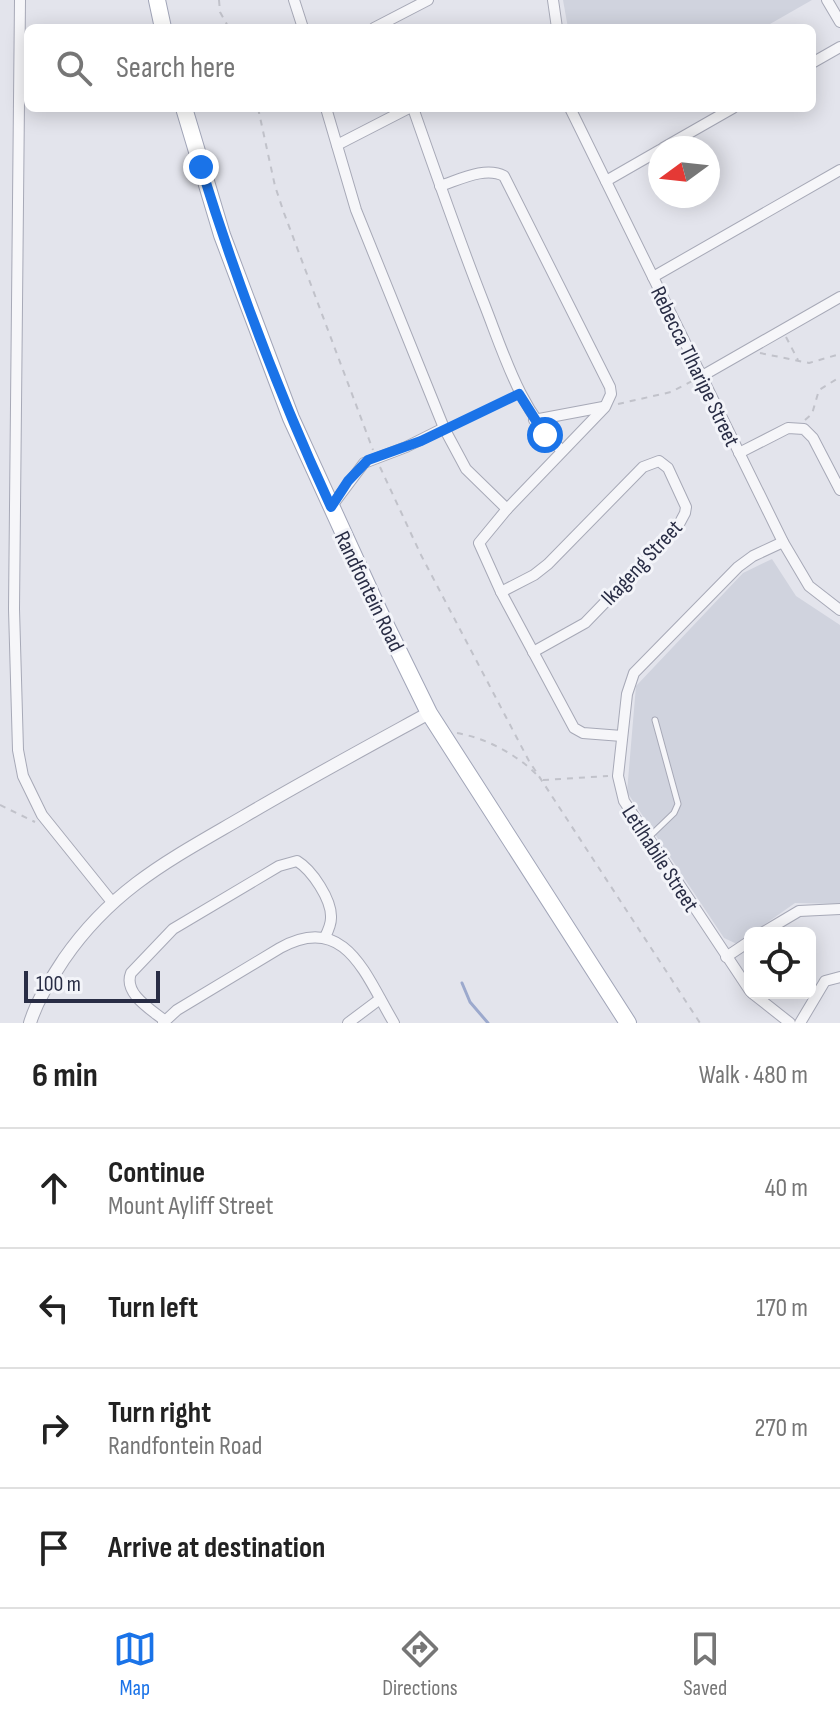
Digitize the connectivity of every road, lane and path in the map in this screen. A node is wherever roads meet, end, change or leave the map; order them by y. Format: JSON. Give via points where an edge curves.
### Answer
{"nodes":[{"id":1,"x":20,"y":0,"type":"edge"},
{"id":2,"x":157,"y":0,"type":"edge"},
{"id":3,"x":219,"y":0,"type":"edge"},
{"id":4,"x":294,"y":0,"type":"edge"},
{"id":5,"x":428,"y":0,"type":"edge"},
{"id":6,"x":553,"y":0,"type":"edge"},
{"id":7,"x":827,"y":0,"type":"edge"},
{"id":8,"x":840,"y":22,"type":"edge"},
{"id":9,"x":162,"y":24,"type":"edge"},
{"id":10,"x":227,"y":24,"type":"edge"},
{"id":11,"x":302,"y":24,"type":"edge"},
{"id":12,"x":382,"y":24,"type":"edge"},
{"id":13,"x":556,"y":24,"type":"edge"},
{"id":14,"x":840,"y":47,"type":"edge"},
{"id":15,"x":816,"y":61,"type":"edge"},
{"id":16,"x":185,"y":112,"type":"edge"},
{"id":17,"x":259,"y":112,"type":"edge"},
{"id":18,"x":327,"y":112,"type":"edge"},
{"id":19,"x":403,"y":112,"type":"edge"},
{"id":20,"x":412,"y":112,"type":"edge"},
{"id":21,"x":572,"y":112,"type":"edge"},
{"id":22,"x":726,"y":112,"type":"edge"},
{"id":23,"x":685,"y":136,"type":"edge"},
{"id":24,"x":337,"y":145,"type":"junction"},
{"id":25,"x":648,"y":157,"type":"edge"},
{"id":26,"x":840,"y":170,"type":"edge"},
{"id":27,"x":606,"y":181,"type":"junction"},
{"id":28,"x":440,"y":186,"type":"junction"},
{"id":29,"x":653,"y":277,"type":"junction"},
{"id":30,"x":840,"y":297,"type":"edge"},
{"id":31,"x":783,"y":330,"type":"junction"},
{"id":32,"x":748,"y":350,"type":"junction"},
{"id":33,"x":840,"y":354,"type":"edge"},
{"id":34,"x":799,"y":361,"type":"junction"},
{"id":35,"x":702,"y":376,"type":"junction"},
{"id":36,"x":840,"y":377,"type":"edge"},
{"id":37,"x":519,"y":394,"type":"junction"},
{"id":38,"x":605,"y":407,"type":"junction"},
{"id":39,"x":534,"y":420,"type":"junction"},
{"id":40,"x":799,"y":427,"type":"junction"},
{"id":41,"x":444,"y":428,"type":"junction"},
{"id":42,"x":562,"y":451,"type":"junction"},
{"id":43,"x":739,"y":453,"type":"junction"},
{"id":44,"x":376,"y":458,"type":"junction"},
{"id":45,"x":840,"y":490,"type":"edge"},
{"id":46,"x":331,"y":507,"type":"junction"},
{"id":47,"x":507,"y":509,"type":"junction"},
{"id":48,"x":783,"y":542,"type":"junction"},
{"id":49,"x":501,"y":592,"type":"junction"},
{"id":50,"x":840,"y":610,"type":"edge"},
{"id":51,"x":533,"y":652,"type":"junction"},
{"id":52,"x":429,"y":713,"type":"junction"},
{"id":53,"x":655,"y":720,"type":"dead end"},
{"id":54,"x":440,"y":730,"type":"junction"},
{"id":55,"x":622,"y":736,"type":"junction"},
{"id":56,"x":618,"y":776,"type":"junction"},
{"id":57,"x":543,"y":780,"type":"junction"},
{"id":58,"x":0,"y":805,"type":"edge"},
{"id":59,"x":53,"y":829,"type":"junction"},
{"id":60,"x":648,"y":839,"type":"junction"},
{"id":61,"x":112,"y":902,"type":"junction"},
{"id":62,"x":840,"y":909,"type":"edge"},
{"id":63,"x":772,"y":927,"type":"edge"},
{"id":64,"x":325,"y":937,"type":"junction"},
{"id":65,"x":744,"y":945,"type":"edge"},
{"id":66,"x":726,"y":957,"type":"junction"},
{"id":67,"x":840,"y":977,"type":"edge"},
{"id":68,"x":744,"y":982,"type":"edge"},
{"id":69,"x":380,"y":999,"type":"junction"},
{"id":70,"x":760,"y":999,"type":"edge"},
{"id":71,"x":163,"y":1022,"type":"edge"},
{"id":72,"x":30,"y":1023,"type":"edge"},
{"id":73,"x":348,"y":1023,"type":"edge"},
{"id":74,"x":394,"y":1023,"type":"edge"},
{"id":75,"x":628,"y":1023,"type":"edge"},
{"id":76,"x":700,"y":1023,"type":"edge"},
{"id":77,"x":790,"y":1023,"type":"edge"},
{"id":78,"x":800,"y":1023,"type":"edge"}],
"edges":[{"from":1,"to":59,"type":"street","via":[[15,723],[23,776]]},
{"from":2,"to":9,"type":"main road"},
{"from":3,"to":10,"type":"path"},
{"from":4,"to":11,"type":"street"},
{"from":5,"to":12,"type":"street"},
{"from":6,"to":13,"type":"street"},
{"from":7,"to":8,"type":"street"},
{"from":14,"to":15,"type":"street"},
{"from":16,"to":46,"type":"main road","name":"Randfontein Road","via":[[227,250]]},
{"from":17,"to":44,"type":"path","via":[[284,213]]},
{"from":18,"to":24,"type":"street"},
{"from":19,"to":24,"type":"street"},
{"from":20,"to":28,"type":"street"},
{"from":21,"to":27,"type":"street","name":"Rebecca Tlharipe Street"},
{"from":22,"to":23,"type":"street"},
{"from":24,"to":41,"type":"street","via":[[356,210]]},
{"from":25,"to":27,"type":"street"},
{"from":26,"to":29,"type":"street"},
{"from":27,"to":29,"type":"street","name":"Rebecca Tlharipe Street"},
{"from":28,"to":37,"type":"street"},
{"from":28,"to":38,"type":"street","via":[[485,173],[504,176],[608,379],[611,394]]},
{"from":29,"to":35,"type":"street","name":"Rebecca Tlharipe Street"},
{"from":30,"to":31,"type":"street"},
{"from":31,"to":32,"type":"street"},
{"from":31,"to":34,"type":"path"},
{"from":32,"to":34,"type":"path"},
{"from":32,"to":35,"type":"street"},
{"from":33,"to":34,"type":"path"},
{"from":35,"to":38,"type":"path","via":[[671,392]]},
{"from":35,"to":43,"type":"street","name":"Rebecca Tlharipe Street"},
{"from":36,"to":40,"type":"path","via":[[819,390],[812,414]]},
{"from":37,"to":39,"type":"street"},
{"from":37,"to":41,"type":"path"},
{"from":38,"to":39,"type":"street"},
{"from":38,"to":42,"type":"street"},
{"from":39,"to":42,"type":"street"},
{"from":40,"to":43,"type":"street"},
{"from":40,"to":45,"type":"street","via":[[813,438]]},
{"from":41,"to":44,"type":"street"},
{"from":41,"to":47,"type":"street","via":[[466,469]]},
{"from":42,"to":47,"type":"street"},
{"from":43,"to":48,"type":"street","name":"Rebecca Tlharipe Street"},
{"from":44,"to":46,"type":"street","via":[[361,466]]},
{"from":44,"to":57,"type":"path","via":[[421,555]]},
{"from":46,"to":52,"type":"main road","name":"Randfontein Road"},
{"from":47,"to":49,"type":"street","via":[[479,543]]},
{"from":48,"to":50,"type":"street","name":"Rebecca Tlharipe Street","via":[[809,586]]},
{"from":48,"to":55,"type":"street","name":"Letlhabile Street","via":[[738,567],[634,673]]},
{"from":49,"to":51,"type":"street"},
{"from":49,"to":51,"type":"street","name":"Ikageng Street","via":[[548,564],[643,467],[659,461],[668,468],[686,507],[677,528],[585,623]]},
{"from":51,"to":55,"type":"street","via":[[574,728]]},
{"from":52,"to":54,"type":"main road","name":"Randfontein Road"},
{"from":52,"to":61,"type":"street","via":[[155,869]]},
{"from":53,"to":60,"type":"lane","via":[[678,804]]},
{"from":54,"to":57,"type":"path","via":[[480,739]]},
{"from":54,"to":75,"type":"main road","name":"Randfontein Road"},
{"from":55,"to":56,"type":"street","name":"Letlhabile Street"},
{"from":56,"to":57,"type":"path"},
{"from":56,"to":60,"type":"street","name":"Letlhabile Street","via":[[624,801]]},
{"from":57,"to":76,"type":"path"},
{"from":58,"to":59,"type":"path"},
{"from":59,"to":61,"type":"street"},
{"from":60,"to":66,"type":"street","name":"Letlhabile Street"},
{"from":61,"to":72,"type":"street","via":[[58,968]]},
{"from":62,"to":63,"type":"street","via":[[799,911]]},
{"from":64,"to":69,"type":"street","via":[[350,950]]},
{"from":64,"to":71,"type":"street","via":[[296,939]]},
{"from":64,"to":71,"type":"street","via":[[330,910],[311,874],[297,861],[279,866],[173,929],[131,973],[131,990]]},
{"from":65,"to":66,"type":"street"},
{"from":66,"to":68,"type":"street","name":"Letlhabile Street"},
{"from":67,"to":78,"type":"street","via":[[825,981]]},
{"from":69,"to":73,"type":"street"},
{"from":69,"to":74,"type":"street"},
{"from":70,"to":77,"type":"street","name":"Letlhabile Street"}]}
